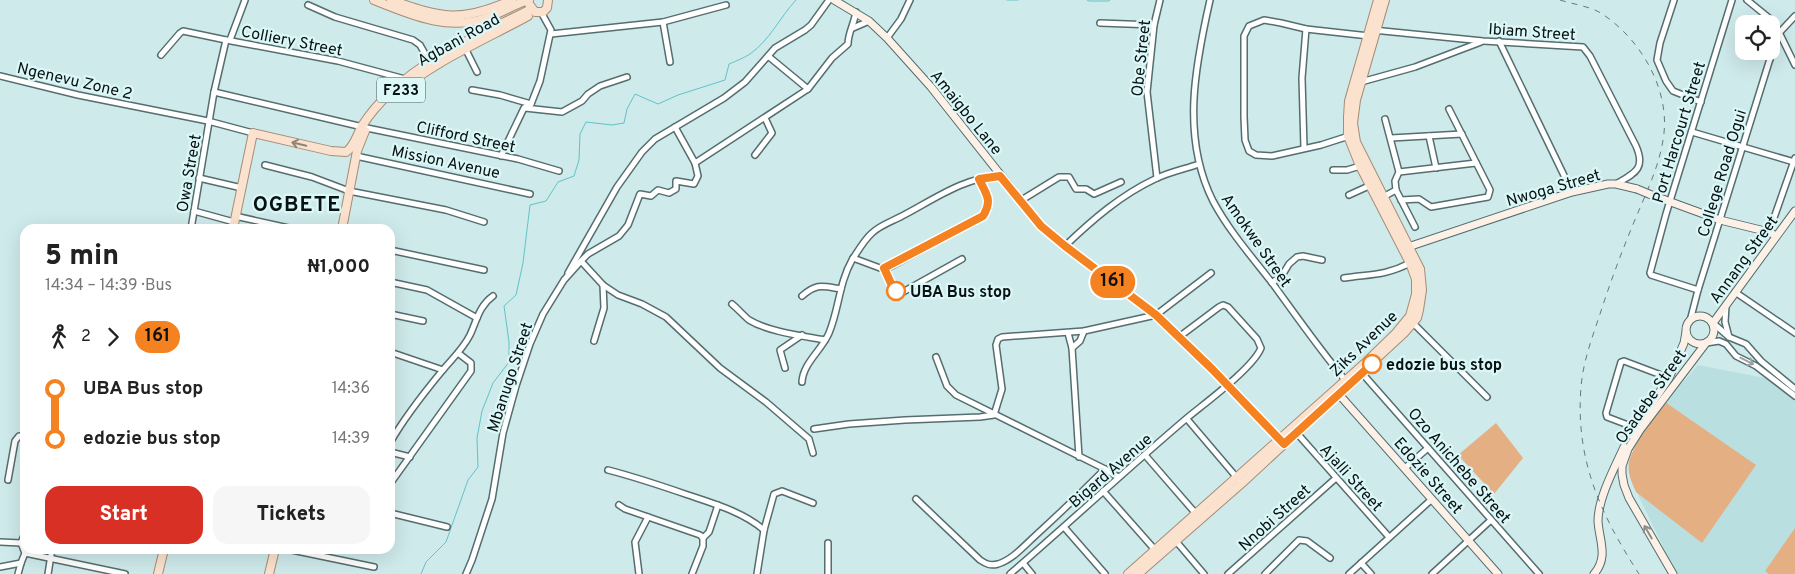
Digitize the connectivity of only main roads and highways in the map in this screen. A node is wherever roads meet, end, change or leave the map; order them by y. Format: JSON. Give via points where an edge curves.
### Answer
{"nodes":[{"id":1,"x":374,"y":0,"type":"edge"},
{"id":2,"x":391,"y":0,"type":"edge"},
{"id":3,"x":512,"y":0,"type":"edge"},
{"id":4,"x":529,"y":0,"type":"edge"},
{"id":5,"x":548,"y":0,"type":"edge"},
{"id":6,"x":834,"y":0,"type":"edge"},
{"id":7,"x":1378,"y":0,"type":"edge"},
{"id":8,"x":1385,"y":0,"type":"edge"},
{"id":9,"x":536,"y":11,"type":"junction"},
{"id":10,"x":1372,"y":33,"type":"junction"},
{"id":11,"x":464,"y":46,"type":"junction"},
{"id":12,"x":364,"y":127,"type":"junction"},
{"id":13,"x":1351,"y":135,"type":"junction"},
{"id":14,"x":1373,"y":184,"type":"junction"},
{"id":15,"x":1795,"y":211,"type":"edge"},
{"id":16,"x":234,"y":222,"type":"edge"},
{"id":17,"x":343,"y":224,"type":"edge"},
{"id":18,"x":1776,"y":236,"type":"junction"},
{"id":19,"x":1406,"y":248,"type":"junction"},
{"id":20,"x":1713,"y":323,"type":"junction"},
{"id":21,"x":1686,"y":332,"type":"junction"},
{"id":22,"x":1706,"y":343,"type":"junction"},
{"id":23,"x":1360,"y":371,"type":"junction"},
{"id":24,"x":1337,"y":392,"type":"junction"},
{"id":25,"x":1282,"y":442,"type":"junction"},
{"id":26,"x":1614,"y":470,"type":"junction"},
{"id":27,"x":1622,"y":474,"type":"junction"},
{"id":28,"x":1158,"y":552,"type":"junction"},
{"id":29,"x":163,"y":554,"type":"edge"},
{"id":30,"x":274,"y":554,"type":"edge"},
{"id":31,"x":158,"y":574,"type":"edge"},
{"id":32,"x":269,"y":574,"type":"edge"},
{"id":33,"x":1128,"y":574,"type":"edge"},
{"id":34,"x":1138,"y":574,"type":"edge"},
{"id":35,"x":1498,"y":574,"type":"edge"},
{"id":36,"x":1594,"y":574,"type":"edge"},
{"id":37,"x":1673,"y":574,"type":"edge"}],
"edges":[{"from":1,"to":4,"type":"main road","via":[[426,20],[453,23],[489,17]]},
{"from":2,"to":3,"type":"main road","via":[[431,14],[453,16],[482,13]]},
{"from":4,"to":9,"type":"main road"},
{"from":5,"to":9,"type":"main road","via":[[547,8]]},
{"from":6,"to":25,"type":"main road","name":"Amaigbo Lane","via":[[869,21],[887,38],[931,87],[1038,222],[1180,336]]},
{"from":7,"to":10,"type":"main road","name":"Ziks Avenue"},
{"from":8,"to":10,"type":"main road","name":"Ziks Avenue"},
{"from":9,"to":11,"type":"main road","name":"Agbani Road","number":"F233"},
{"from":10,"to":13,"type":"main road","name":"Ziks Avenue","via":[[1348,117]]},
{"from":11,"to":12,"type":"main road","name":"Agbani Road","number":"F233","via":[[415,78]]},
{"from":11,"to":12,"type":"main road","name":"Agbani Road","number":"F233","via":[[429,62],[405,79],[379,104]]},
{"from":12,"to":16,"type":"main road","name":"Agbani Road","number":"F233","one_way":true,"via":[[346,152],[253,133]]},
{"from":12,"to":17,"type":"main road","name":"Agbani Road","number":"F233"},
{"from":13,"to":14,"type":"main road","name":"Ziks Avenue"},
{"from":13,"to":14,"type":"main road","name":"Ziks Avenue","via":[[1360,166]]},
{"from":14,"to":19,"type":"main road","name":"Ziks Avenue"},
{"from":14,"to":19,"type":"main road","name":"Ziks Avenue","via":[[1383,196]]},
{"from":15,"to":18,"type":"main road","name":"Annang Street"},
{"from":18,"to":19,"type":"main road","name":"Nwoga Street","bridge":true,"via":[[1720,220],[1637,189],[1608,184],[1572,192]]},
{"from":18,"to":20,"type":"main road","name":"Annang Street"},
{"from":19,"to":23,"type":"main road","name":"Ziks Avenue","via":[[1416,278],[1410,316]]},
{"from":19,"to":23,"type":"main road","name":"Ziks Avenue","via":[[1420,269],[1419,310],[1413,323]]},
{"from":20,"to":21,"type":"main road","via":[[1700,316],[1690,321]]},
{"from":20,"to":22,"type":"main road","via":[[1714,334]]},
{"from":21,"to":22,"type":"main road","via":[[1694,343]]},
{"from":21,"to":26,"type":"main road","name":"Osadebe Street","via":[[1669,378],[1625,445]]},
{"from":22,"to":27,"type":"main road","name":"Osadebe Street","via":[[1635,438],[1625,456]]},
{"from":23,"to":24,"type":"main road","name":"Ziks Avenue"},
{"from":24,"to":25,"type":"main road","name":"Ziks Avenue"},
{"from":24,"to":35,"type":"main road","name":"Edozie Street"},
{"from":25,"to":28,"type":"main road","name":"Ziks Avenue"},
{"from":26,"to":27,"type":"main road"},
{"from":26,"to":36,"type":"main road","name":"Osadebe Street","via":[[1600,506],[1598,524],[1603,556]]},
{"from":37,"to":27,"type":"main road","one_way":true,"via":[[1629,498]]},
{"from":28,"to":33,"type":"main road","name":"Ziks Avenue"},
{"from":28,"to":34,"type":"main road","name":"Ziks Avenue"},
{"from":29,"to":31,"type":"main road"},
{"from":30,"to":32,"type":"main road"}]}
